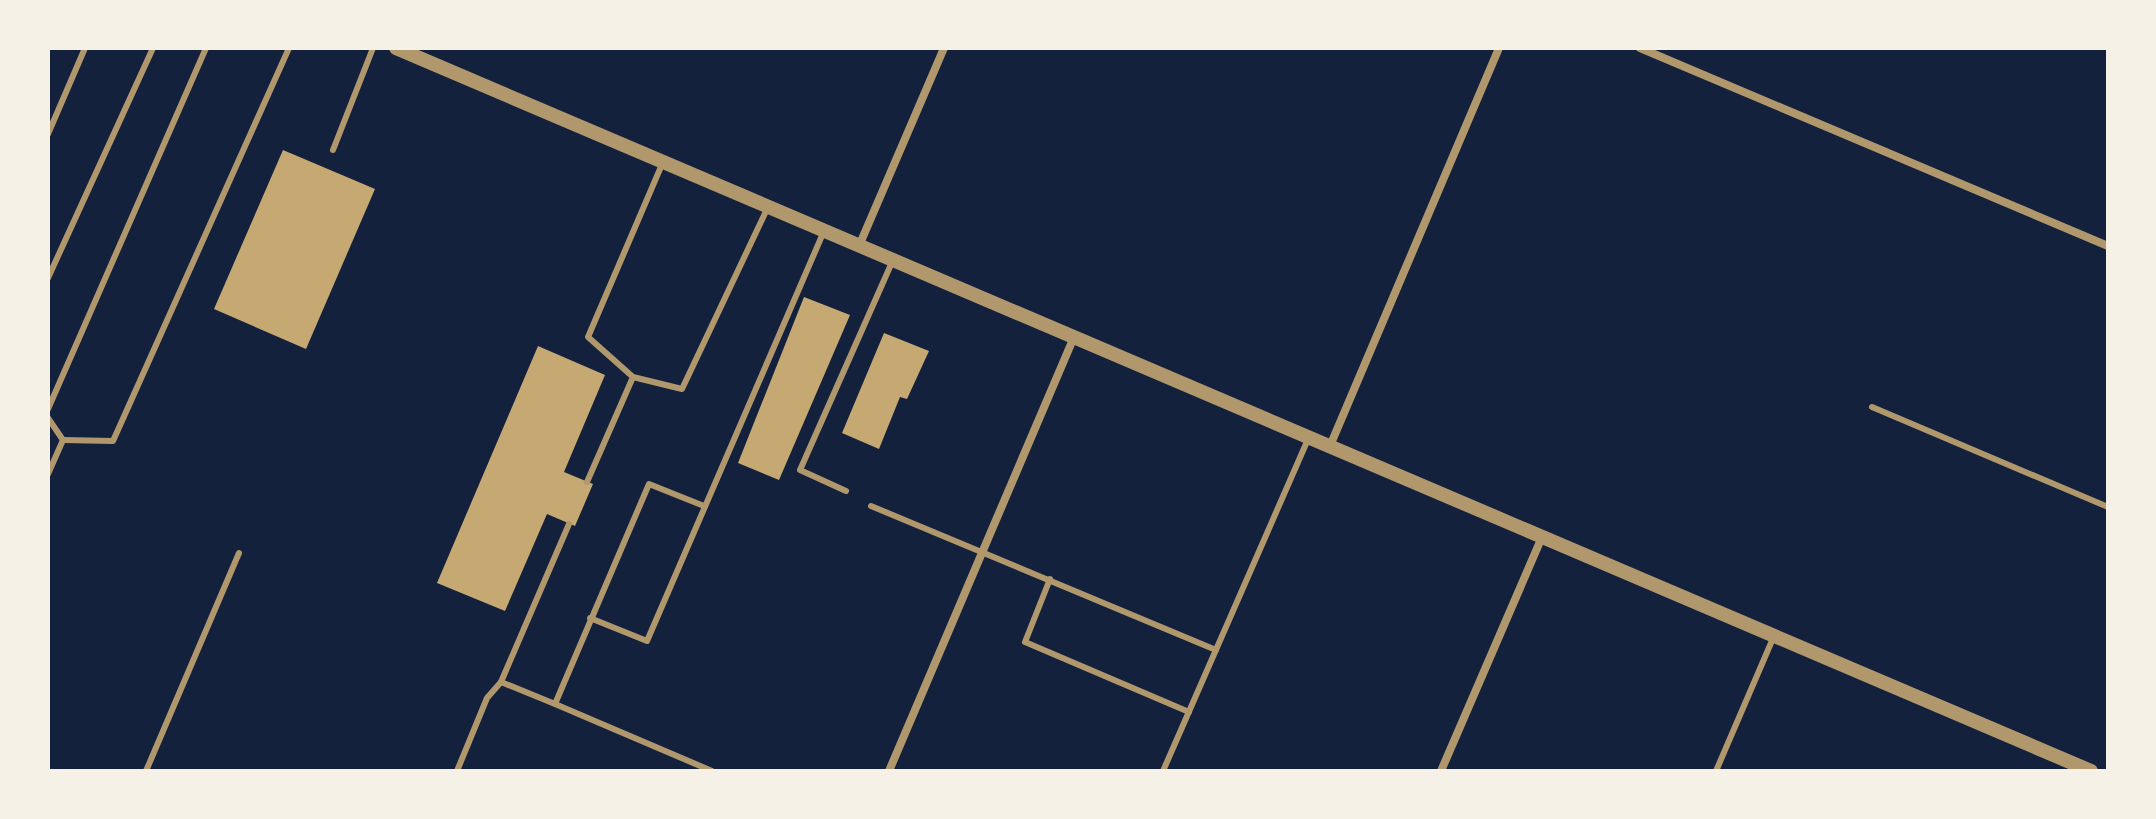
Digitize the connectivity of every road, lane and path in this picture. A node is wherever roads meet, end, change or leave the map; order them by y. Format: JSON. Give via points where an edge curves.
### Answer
{"nodes":[{"id":1,"x":85,"y":48,"type":"edge"},
{"id":2,"x":153,"y":48,"type":"edge"},
{"id":3,"x":206,"y":48,"type":"edge"},
{"id":4,"x":289,"y":48,"type":"edge"},
{"id":5,"x":373,"y":48,"type":"edge"},
{"id":6,"x":396,"y":48,"type":"edge"},
{"id":7,"x":944,"y":48,"type":"edge"},
{"id":8,"x":1499,"y":48,"type":"edge"},
{"id":9,"x":1640,"y":48,"type":"edge"},
{"id":10,"x":48,"y":134,"type":"edge"},
{"id":11,"x":333,"y":150,"type":"dead end"},
{"id":12,"x":663,"y":162,"type":"junction"},
{"id":13,"x":768,"y":207,"type":"junction"},
{"id":14,"x":824,"y":231,"type":"junction"},
{"id":15,"x":859,"y":246,"type":"junction"},
{"id":16,"x":2108,"y":246,"type":"edge"},
{"id":17,"x":893,"y":260,"type":"junction"},
{"id":18,"x":48,"y":278,"type":"edge"},
{"id":19,"x":1074,"y":337,"type":"junction"},
{"id":20,"x":633,"y":377,"type":"junction"},
{"id":21,"x":1872,"y":407,"type":"dead end"},
{"id":22,"x":48,"y":409,"type":"edge"},
{"id":23,"x":48,"y":418,"type":"edge"},
{"id":24,"x":1309,"y":437,"type":"junction"},
{"id":25,"x":63,"y":440,"type":"junction"},
{"id":26,"x":1330,"y":446,"type":"junction"},
{"id":27,"x":48,"y":474,"type":"edge"},
{"id":28,"x":587,"y":482,"type":"dead end"},
{"id":29,"x":846,"y":491,"type":"dead end"},
{"id":30,"x":704,"y":506,"type":"junction"},
{"id":31,"x":871,"y":506,"type":"dead end"},
{"id":32,"x":2108,"y":507,"type":"edge"},
{"id":33,"x":569,"y":524,"type":"dead end"},
{"id":34,"x":1542,"y":537,"type":"junction"},
{"id":35,"x":982,"y":552,"type":"junction"},
{"id":36,"x":239,"y":553,"type":"dead end"},
{"id":37,"x":1050,"y":579,"type":"junction"},
{"id":38,"x":590,"y":618,"type":"junction"},
{"id":39,"x":1774,"y":636,"type":"junction"},
{"id":40,"x":1216,"y":650,"type":"junction"},
{"id":41,"x":501,"y":682,"type":"junction"},
{"id":42,"x":555,"y":704,"type":"junction"},
{"id":43,"x":1189,"y":712,"type":"junction"},
{"id":44,"x":146,"y":771,"type":"edge"},
{"id":45,"x":457,"y":771,"type":"edge"},
{"id":46,"x":712,"y":771,"type":"edge"},
{"id":47,"x":889,"y":771,"type":"edge"},
{"id":48,"x":1163,"y":771,"type":"edge"},
{"id":49,"x":1441,"y":771,"type":"edge"},
{"id":50,"x":1716,"y":771,"type":"edge"},
{"id":51,"x":2091,"y":771,"type":"edge"}],
"edges":[{"from":1,"to":10,"type":"lane"},
{"from":2,"to":18,"type":"lane"},
{"from":3,"to":22,"type":"lane"},
{"from":4,"to":25,"type":"lane","via":[[113,441]]},
{"from":5,"to":11,"type":"lane"},
{"from":6,"to":12,"type":"street"},
{"from":7,"to":15,"type":"street"},
{"from":8,"to":26,"type":"street"},
{"from":9,"to":16,"type":"street"},
{"from":12,"to":13,"type":"street"},
{"from":12,"to":20,"type":"lane","via":[[588,337]]},
{"from":13,"to":14,"type":"street"},
{"from":13,"to":20,"type":"lane","via":[[682,389]]},
{"from":14,"to":15,"type":"street"},
{"from":14,"to":30,"type":"lane"},
{"from":15,"to":17,"type":"street"},
{"from":17,"to":19,"type":"street"},
{"from":17,"to":29,"type":"lane","via":[[800,470]]},
{"from":19,"to":24,"type":"street"},
{"from":19,"to":35,"type":"street"},
{"from":20,"to":28,"type":"lane"},
{"from":21,"to":32,"type":"lane"},
{"from":23,"to":25,"type":"lane"},
{"from":24,"to":26,"type":"street"},
{"from":24,"to":40,"type":"lane"},
{"from":25,"to":27,"type":"lane"},
{"from":26,"to":34,"type":"street"},
{"from":30,"to":38,"type":"lane","via":[[649,484]]},
{"from":30,"to":38,"type":"lane","via":[[647,641]]},
{"from":31,"to":35,"type":"lane"},
{"from":33,"to":41,"type":"lane"},
{"from":34,"to":39,"type":"street"},
{"from":34,"to":49,"type":"street"},
{"from":35,"to":37,"type":"lane"},
{"from":35,"to":47,"type":"street"},
{"from":36,"to":44,"type":"lane"},
{"from":37,"to":40,"type":"lane"},
{"from":37,"to":43,"type":"lane","via":[[1025,642]]},
{"from":38,"to":42,"type":"lane"},
{"from":39,"to":50,"type":"lane"},
{"from":39,"to":51,"type":"street"},
{"from":40,"to":43,"type":"lane"},
{"from":41,"to":42,"type":"lane"},
{"from":41,"to":45,"type":"lane","via":[[487,698]]},
{"from":42,"to":46,"type":"lane"},
{"from":43,"to":48,"type":"lane"}]}
